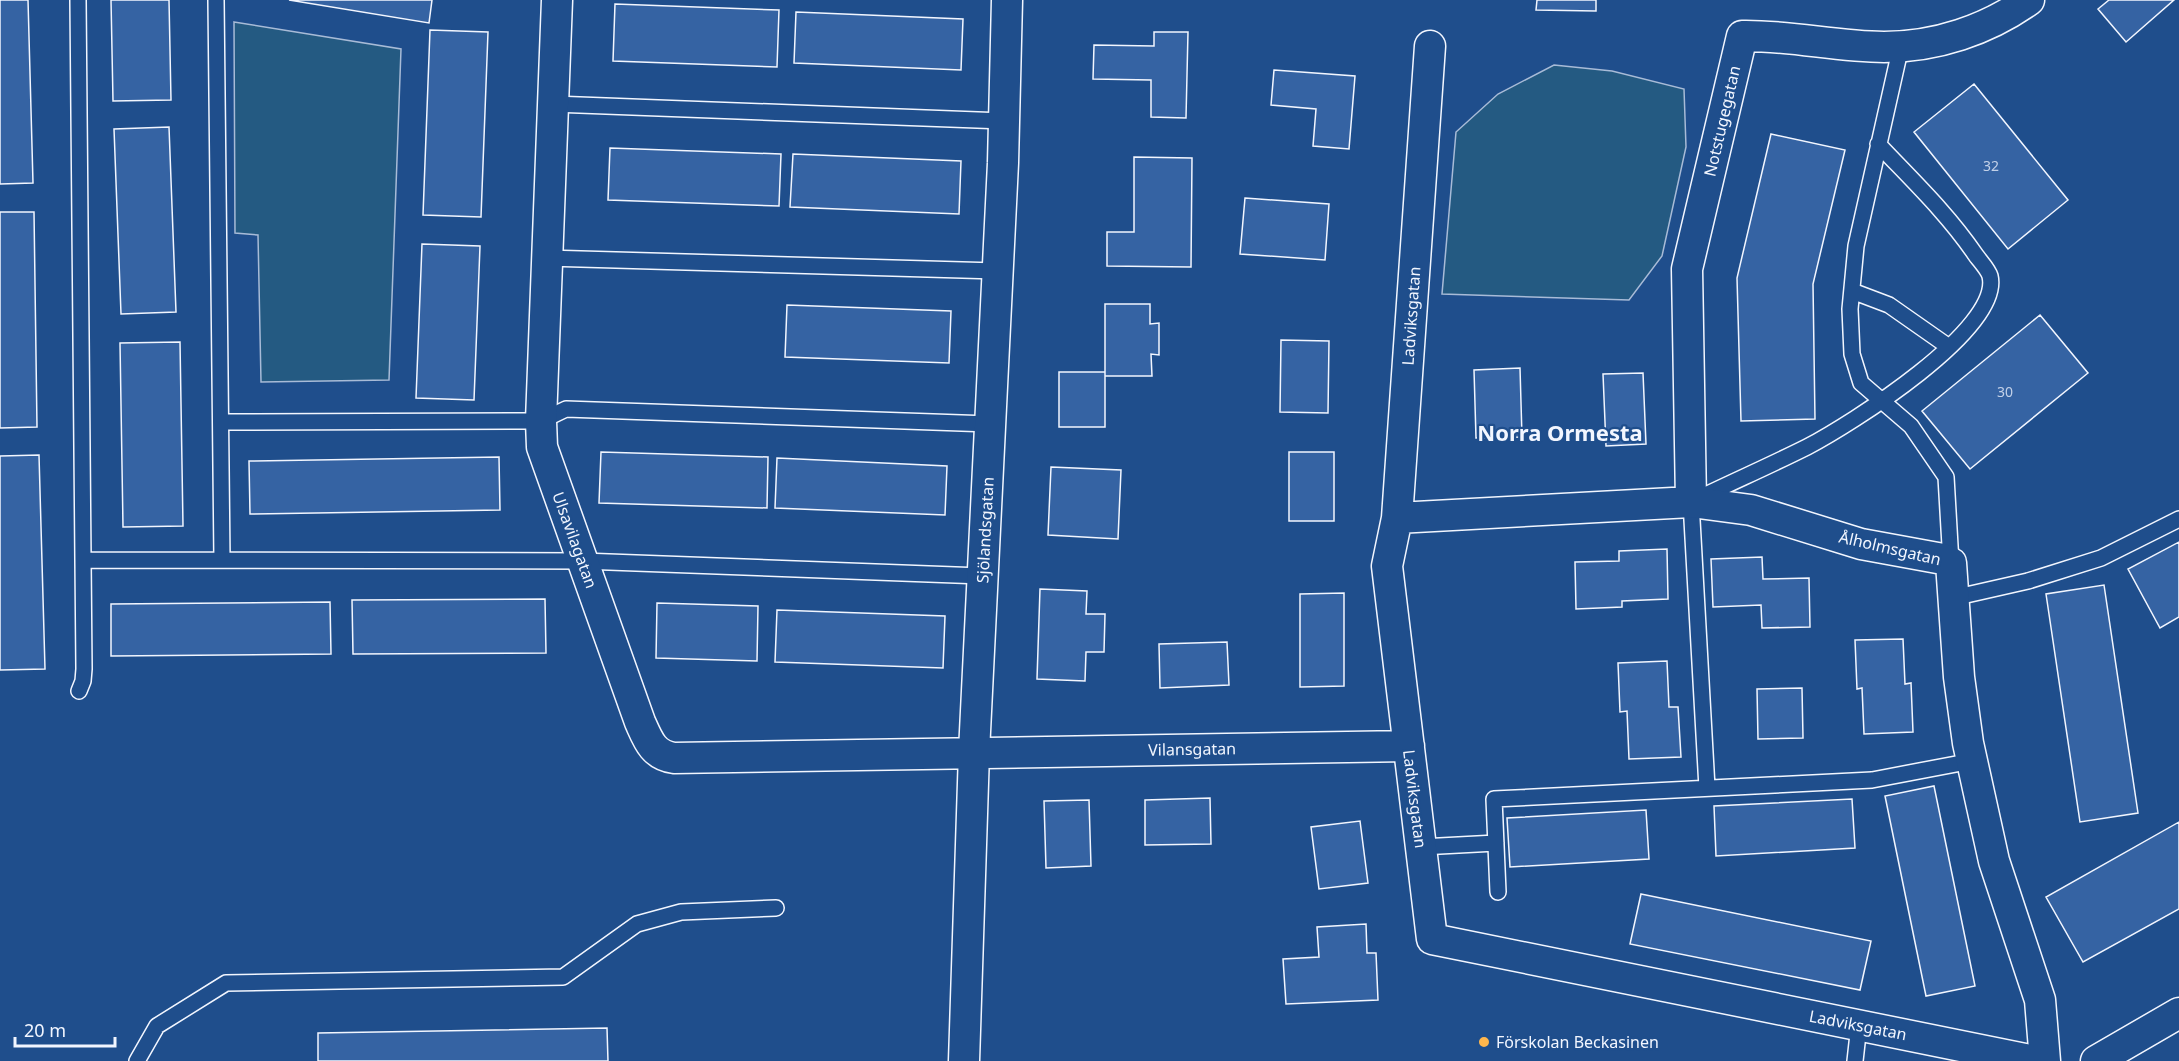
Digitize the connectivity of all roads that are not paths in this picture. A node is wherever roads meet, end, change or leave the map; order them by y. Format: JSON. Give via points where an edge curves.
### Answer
{"nodes":[{"id":1,"x":78,"y":0,"type":"edge"},
{"id":2,"x":216,"y":0,"type":"edge"},
{"id":3,"x":557,"y":0,"type":"edge"},
{"id":4,"x":1007,"y":0,"type":"edge"},
{"id":5,"x":2029,"y":0,"type":"edge"},
{"id":6,"x":1430,"y":46,"type":"dead end"},
{"id":7,"x":1901,"y":46,"type":"junction"},
{"id":8,"x":553,"y":104,"type":"junction"},
{"id":9,"x":1004,"y":121,"type":"junction"},
{"id":10,"x":1878,"y":144,"type":"junction"},
{"id":11,"x":546,"y":258,"type":"junction"},
{"id":12,"x":997,"y":271,"type":"junction"},
{"id":13,"x":1852,"y":291,"type":"junction"},
{"id":14,"x":1949,"y":347,"type":"junction"},
{"id":15,"x":1882,"y":399,"type":"junction"},
{"id":16,"x":541,"y":421,"type":"junction"},
{"id":17,"x":221,"y":422,"type":"junction"},
{"id":18,"x":990,"y":424,"type":"junction"},
{"id":19,"x":1691,"y":502,"type":"junction"},
{"id":20,"x":1397,"y":518,"type":"junction"},
{"id":21,"x":2179,"y":519,"type":"edge"},
{"id":22,"x":83,"y":560,"type":"junction"},
{"id":23,"x":222,"y":560,"type":"junction"},
{"id":24,"x":582,"y":561,"type":"junction"},
{"id":25,"x":1950,"y":563,"type":"junction"},
{"id":26,"x":982,"y":576,"type":"junction"},
{"id":27,"x":1953,"y":598,"type":"junction"},
{"id":28,"x":79,"y":691,"type":"dead end"},
{"id":29,"x":1409,"y":747,"type":"junction"},
{"id":30,"x":974,"y":752,"type":"junction"},
{"id":31,"x":1972,"y":761,"type":"junction"},
{"id":32,"x":1707,"y":788,"type":"junction"},
{"id":33,"x":1496,"y":843,"type":"junction"},
{"id":34,"x":1421,"y":848,"type":"junction"},
{"id":35,"x":1498,"y":891,"type":"dead end"},
{"id":36,"x":776,"y":908,"type":"dead end"},
{"id":37,"x":2179,"y":1013,"type":"edge"},
{"id":38,"x":1859,"y":1025,"type":"junction"},
{"id":39,"x":2000,"y":1058,"type":"edge"},
{"id":40,"x":2107,"y":1058,"type":"edge"},
{"id":41,"x":137,"y":1061,"type":"edge"},
{"id":42,"x":964,"y":1061,"type":"edge"},
{"id":43,"x":1855,"y":1061,"type":"edge"},
{"id":44,"x":2036,"y":1061,"type":"edge"},
{"id":45,"x":2044,"y":1061,"type":"edge"}],
"edges":[{"from":1,"to":22,"type":"lane"},
{"from":2,"to":17,"type":"lane"},
{"from":3,"to":8,"type":"street","name":"Ulsavilagatan"},
{"from":4,"to":9,"type":"street","name":"Sjölandsgatan"},
{"from":5,"to":7,"type":"street","name":"Notstugegatan","via":[[1997,21],[1969,32]]},
{"from":6,"to":20,"type":"street","name":"Ladviksgatan"},
{"from":7,"to":10,"type":"lane"},
{"from":7,"to":19,"type":"street","name":"Notstugegatan","via":[[1776,35],[1742,36],[1687,269]]},
{"from":8,"to":9,"type":"lane"},
{"from":8,"to":11,"type":"street","name":"Ulsavilagatan"},
{"from":9,"to":12,"type":"street","name":"Sjölandsgatan"},
{"from":10,"to":13,"type":"lane","via":[[1856,246]]},
{"from":10,"to":14,"type":"lane","via":[[1952,222],[1990,275],[1991,295],[1971,328]]},
{"from":11,"to":12,"type":"lane"},
{"from":11,"to":16,"type":"street","name":"Ulsavilagatan"},
{"from":12,"to":18,"type":"street","name":"Sjölandsgatan"},
{"from":13,"to":14,"type":"lane","via":[[1889,305]]},
{"from":13,"to":15,"type":"lane","via":[[1851,354],[1861,383]]},
{"from":14,"to":15,"type":"lane"},
{"from":15,"to":19,"type":"lane","via":[[1809,446]]},
{"from":15,"to":25,"type":"lane","via":[[1911,426],[1946,477]]},
{"from":16,"to":17,"type":"lane"},
{"from":16,"to":18,"type":"lane","via":[[566,409]]},
{"from":16,"to":24,"type":"street","name":"Ulsavilagatan","via":[[546,460]]},
{"from":17,"to":23,"type":"lane"},
{"from":18,"to":26,"type":"street","name":"Sjölandsgatan"},
{"from":19,"to":20,"type":"street","name":"Ålholmsgatan"},
{"from":19,"to":25,"type":"street","name":"Ålholmsgatan","via":[[1750,510],[1861,544]]},
{"from":19,"to":32,"type":"lane"},
{"from":20,"to":29,"type":"street","name":"Ladviksgatan","via":[[1388,566]]},
{"from":21,"to":27,"type":"lane","via":[[2101,558],[2028,581]]},
{"from":22,"to":23,"type":"lane"},
{"from":22,"to":28,"type":"lane","via":[[84,669]]},
{"from":23,"to":24,"type":"lane"},
{"from":24,"to":26,"type":"lane"},
{"from":24,"to":30,"type":"street","name":"Ulsavilagatan","via":[[640,722],[649,743],[663,756]]},
{"from":25,"to":27,"type":"street","name":"Ålholmsgatan"},
{"from":26,"to":30,"type":"street","name":"Sjölandsgatan"},
{"from":27,"to":31,"type":"street","name":"Ålholmsgatan","via":[[1959,677]]},
{"from":29,"to":30,"type":"street","name":"Vilansgatan"},
{"from":29,"to":34,"type":"street","name":"Ladviksgatan"},
{"from":30,"to":42,"type":"street","name":"Sjölandsgatan"},
{"from":31,"to":32,"type":"lane","via":[[1872,780]]},
{"from":31,"to":45,"type":"street","name":"Ålholmsgatan","via":[[1994,861],[2040,1000]]},
{"from":32,"to":33,"type":"lane","via":[[1494,799]]},
{"from":33,"to":34,"type":"lane"},
{"from":33,"to":35,"type":"lane"},
{"from":34,"to":38,"type":"street","name":"Ladviksgatan","via":[[1432,939]]},
{"from":36,"to":41,"type":"lane","via":[[681,912],[638,924],[563,977],[226,983],[157,1026]]},
{"from":37,"to":40,"type":"street"},
{"from":38,"to":39,"type":"street","name":"Ladviksgatan"},
{"from":38,"to":43,"type":"lane"},
{"from":39,"to":44,"type":"street","name":"Ladviksgatan"}]}
